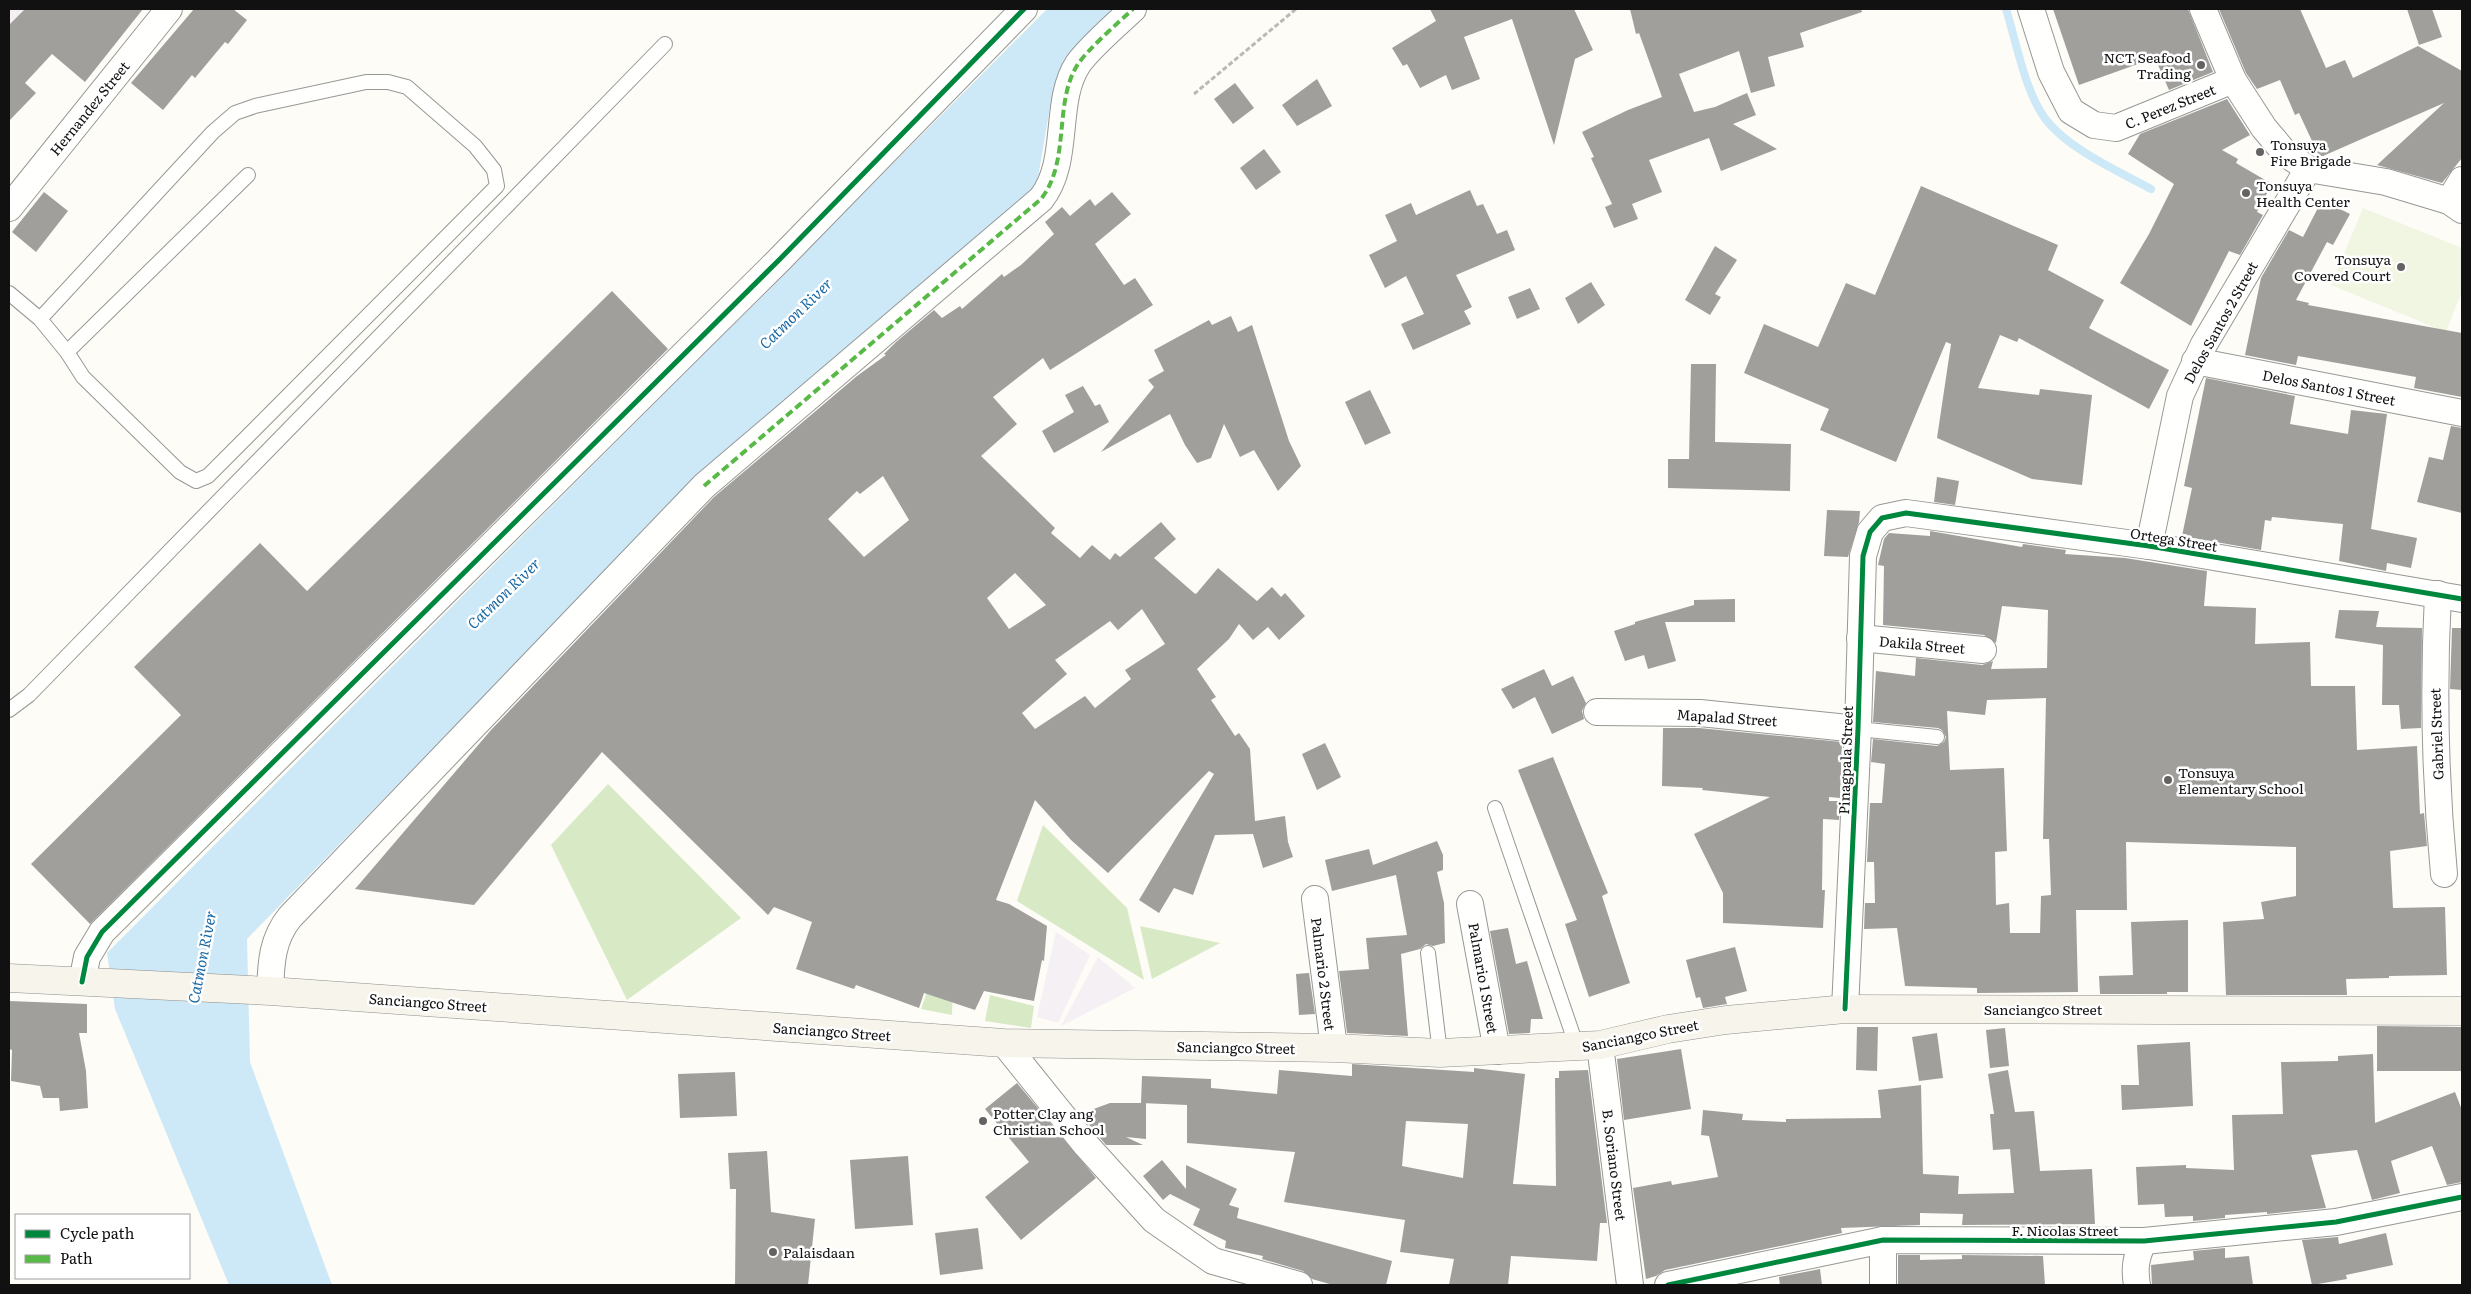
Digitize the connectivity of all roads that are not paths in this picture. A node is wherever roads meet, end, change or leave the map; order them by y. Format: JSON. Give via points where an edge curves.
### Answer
{"nodes":[{"id":1,"x":169,"y":9,"type":"edge"},
{"id":2,"x":1024,"y":9,"type":"edge"},
{"id":3,"x":1133,"y":9,"type":"edge"},
{"id":4,"x":2031,"y":9,"type":"edge"},
{"id":5,"x":2203,"y":9,"type":"edge"},
{"id":6,"x":665,"y":44,"type":"dead end"},
{"id":7,"x":2233,"y":80,"type":"junction"},
{"id":8,"x":2308,"y":169,"type":"junction"},
{"id":9,"x":248,"y":175,"type":"dead end"},
{"id":10,"x":2458,"y":197,"type":"edge"},
{"id":11,"x":9,"y":208,"type":"edge"},
{"id":12,"x":9,"y":293,"type":"edge"},
{"id":13,"x":40,"y":319,"type":"junction"},
{"id":14,"x":67,"y":352,"type":"junction"},
{"id":15,"x":2195,"y":361,"type":"junction"},
{"id":16,"x":2462,"y":413,"type":"edge"},
{"id":17,"x":1882,"y":518,"type":"joint"},
{"id":18,"x":2149,"y":546,"type":"junction"},
{"id":19,"x":2450,"y":597,"type":"edge"},
{"id":20,"x":1860,"y":638,"type":"junction"},
{"id":21,"x":1983,"y":650,"type":"dead end"},
{"id":22,"x":9,"y":710,"type":"edge"},
{"id":23,"x":1596,"y":712,"type":"dead end"},
{"id":24,"x":1858,"y":729,"type":"junction"},
{"id":25,"x":1937,"y":737,"type":"dead end"},
{"id":26,"x":1495,"y":808,"type":"dead end"},
{"id":27,"x":2444,"y":874,"type":"dead end"},
{"id":28,"x":1315,"y":899,"type":"dead end"},
{"id":29,"x":1470,"y":904,"type":"dead end"},
{"id":30,"x":1428,"y":953,"type":"dead end"},
{"id":31,"x":9,"y":978,"type":"edge"},
{"id":32,"x":82,"y":982,"type":"junction"},
{"id":33,"x":260,"y":991,"type":"junction"},
{"id":34,"x":1845,"y":1009,"type":"junction"},
{"id":35,"x":2462,"y":1011,"type":"edge"},
{"id":36,"x":1004,"y":1043,"type":"junction"},
{"id":37,"x":1589,"y":1046,"type":"junction"},
{"id":38,"x":1334,"y":1048,"type":"junction"},
{"id":39,"x":1497,"y":1051,"type":"junction"},
{"id":40,"x":1440,"y":1053,"type":"junction"},
{"id":41,"x":2462,"y":1197,"type":"edge"},
{"id":42,"x":1883,"y":1240,"type":"junction"},
{"id":43,"x":2144,"y":1241,"type":"junction"},
{"id":44,"x":1299,"y":1285,"type":"edge"},
{"id":45,"x":1630,"y":1285,"type":"edge"},
{"id":46,"x":1668,"y":1285,"type":"edge"},
{"id":47,"x":1883,"y":1285,"type":"edge"},
{"id":48,"x":2137,"y":1285,"type":"edge"}],
"edges":[{"from":1,"to":11,"type":"street","name":"Hernandez Street"},
{"from":2,"to":32,"type":"street","via":[[780,259],[102,932],[87,957]]},
{"from":3,"to":33,"type":"street","via":[[1078,64],[1069,86],[1055,173],[1050,188],[1041,199],[704,486],[290,917],[277,936]]},
{"from":4,"to":7,"type":"street","name":"C. Perez Street","via":[[2051,72],[2072,111],[2094,125],[2116,128]]},
{"from":5,"to":7,"type":"street"},
{"from":6,"to":22,"type":"lane","via":[[29,695]]},
{"from":7,"to":8,"type":"street","via":[[2284,154]]},
{"from":8,"to":10,"type":"street"},
{"from":8,"to":15,"type":"street","name":"Delos Santos 2 Street"},
{"from":9,"to":14,"type":"lane"},
{"from":12,"to":13,"type":"lane"},
{"from":13,"to":14,"type":"lane"},
{"from":13,"to":14,"type":"lane","via":[[213,132],[235,113],[256,106],[366,82],[388,82],[407,87],[475,146],[494,170],[497,186],[208,476],[196,481],[180,472],[83,377]]},
{"from":15,"to":16,"type":"street","name":"Delos Santos 1 Street"},
{"from":15,"to":18,"type":"street","name":"Delos Santos 2 Street","via":[[2180,396]]},
{"from":17,"to":18,"type":"street","name":"Ortega Street","via":[[1906,513]]},
{"from":17,"to":20,"type":"street","name":"Pinagpala Street","via":[[1870,532],[1863,556]]},
{"from":18,"to":19,"type":"street","name":"Ortega Street"},
{"from":19,"to":27,"type":"street","name":"Gabriel Street","via":[[2434,698]]},
{"from":20,"to":21,"type":"street","name":"Dakila Street"},
{"from":20,"to":24,"type":"street","name":"Pinagpala Street"},
{"from":23,"to":24,"type":"street","name":"Mapalad Street","via":[[1700,713]]},
{"from":24,"to":25,"type":"lane"},
{"from":24,"to":34,"type":"street","name":"Pinagpala Street"},
{"from":26,"to":37,"type":"lane"},
{"from":28,"to":38,"type":"street","name":"Palmario 2 Street"},
{"from":29,"to":39,"type":"street","name":"Palmario 1 Street"},
{"from":30,"to":40,"type":"lane"},
{"from":31,"to":32,"type":"main road","name":"Sanciangco Street"},
{"from":32,"to":33,"type":"main road","name":"Sanciangco Street"},
{"from":33,"to":36,"type":"main road","name":"Sanciangco Street"},
{"from":34,"to":35,"type":"main road","name":"Sanciangco Street"},
{"from":34,"to":37,"type":"main road","name":"Sanciangco Street","via":[[1726,1020]]},
{"from":36,"to":38,"type":"main road","name":"Sanciangco Street"},
{"from":36,"to":44,"type":"street","via":[[1086,1144],[1154,1220],[1213,1261]]},
{"from":37,"to":39,"type":"main road","name":"Sanciangco Street"},
{"from":37,"to":45,"type":"street","name":"B. Soriano Street"},
{"from":38,"to":40,"type":"main road","name":"Sanciangco Street"},
{"from":39,"to":40,"type":"main road","name":"Sanciangco Street"},
{"from":41,"to":43,"type":"street","name":"F. Nicolas Street","via":[[2336,1222]]},
{"from":42,"to":43,"type":"street","name":"F. Nicolas Street"},
{"from":42,"to":46,"type":"street","name":"F. Nicolas Street"},
{"from":42,"to":47,"type":"street"},
{"from":43,"to":48,"type":"street","via":[[2137,1253],[2134,1271]]}]}
